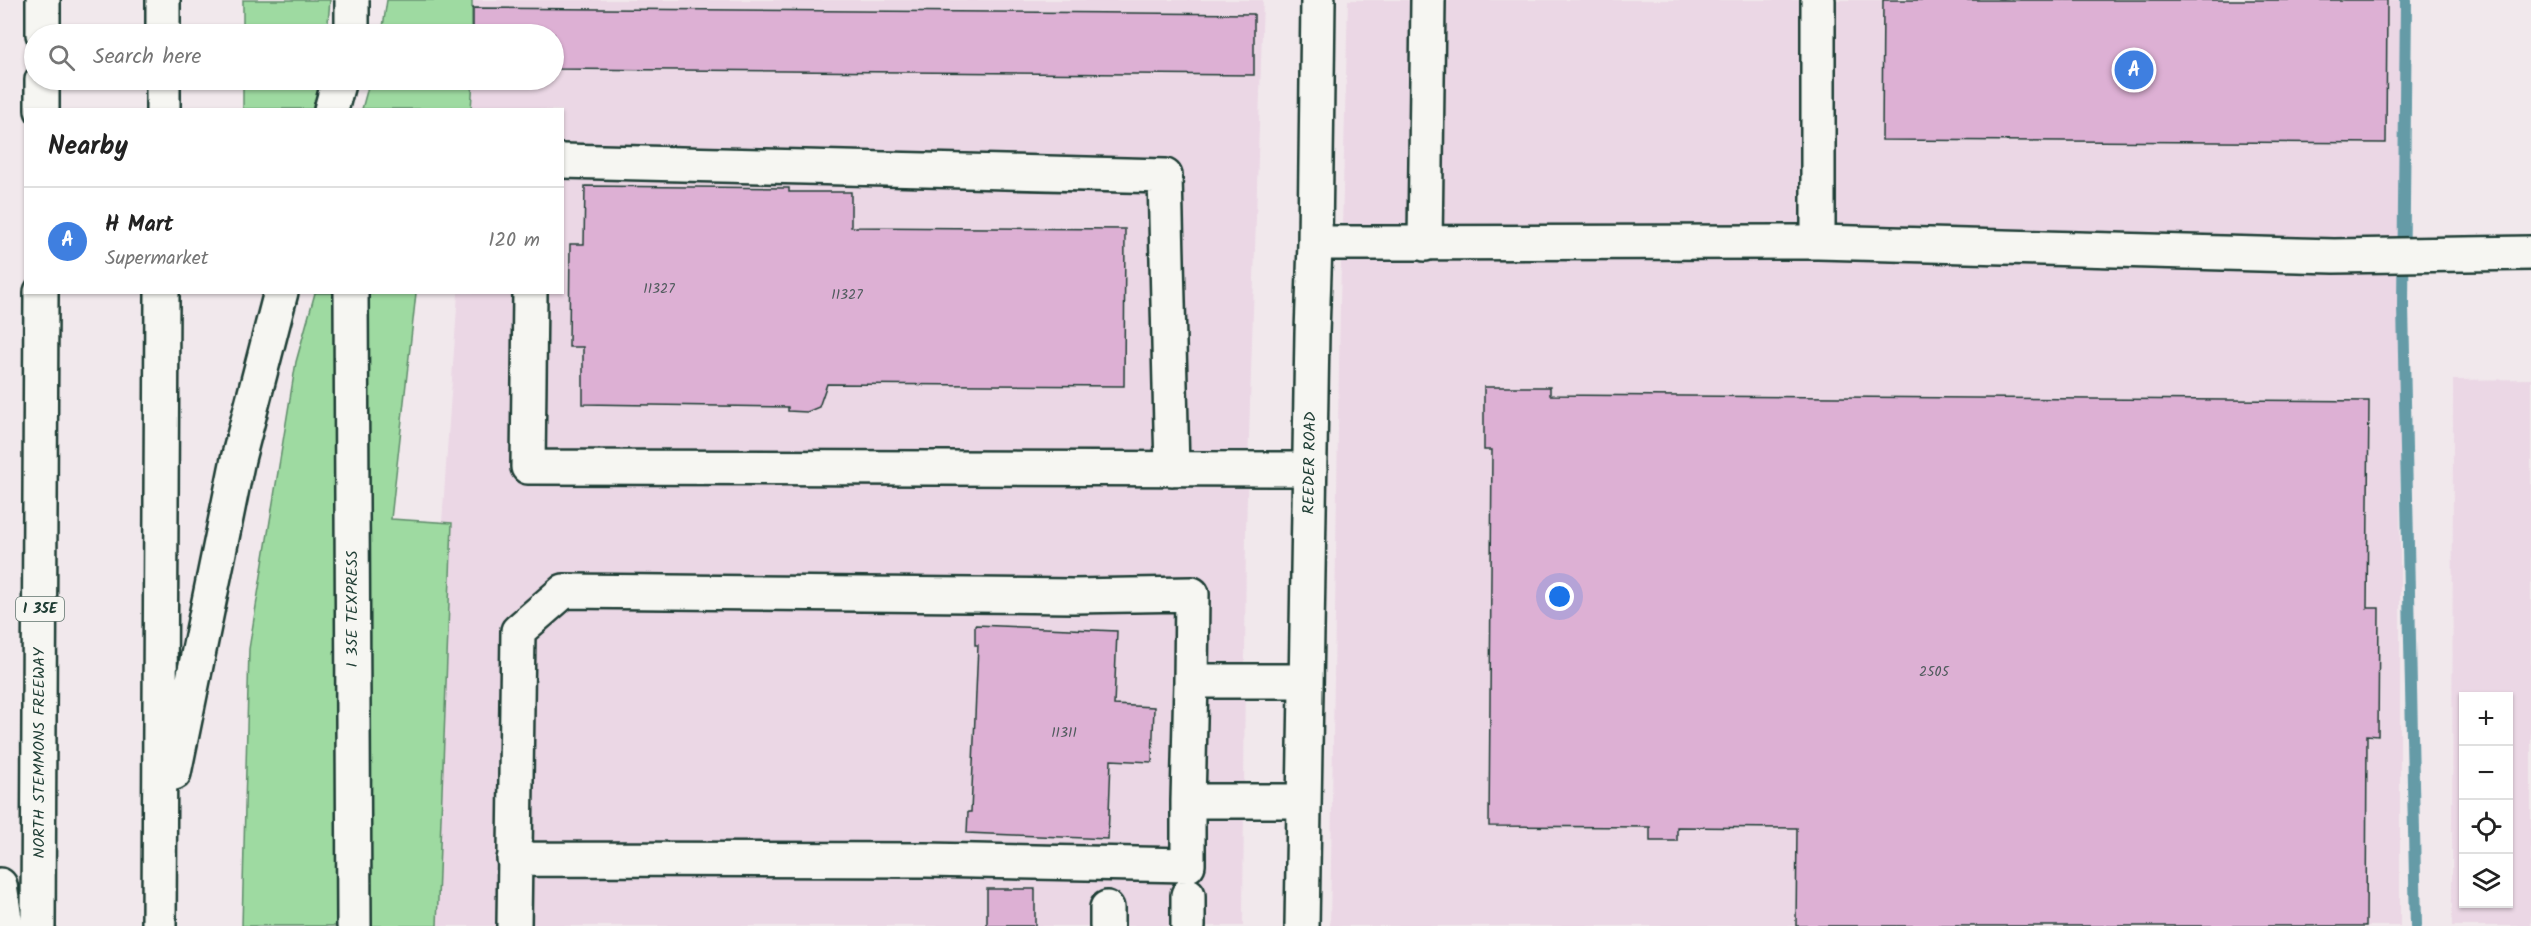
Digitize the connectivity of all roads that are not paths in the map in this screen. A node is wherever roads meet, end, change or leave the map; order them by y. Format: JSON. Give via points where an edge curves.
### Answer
{"nodes":[{"id":1,"x":43,"y":0,"type":"edge"},
{"id":2,"x":163,"y":0,"type":"edge"},
{"id":3,"x":352,"y":0,"type":"edge"},
{"id":4,"x":361,"y":0,"type":"edge"},
{"id":5,"x":1318,"y":0,"type":"edge"},
{"id":6,"x":1428,"y":0,"type":"edge"},
{"id":7,"x":1818,"y":0,"type":"edge"},
{"id":8,"x":43,"y":24,"type":"edge"},
{"id":9,"x":163,"y":24,"type":"edge"},
{"id":10,"x":352,"y":24,"type":"edge"},
{"id":11,"x":355,"y":24,"type":"edge"},
{"id":12,"x":42,"y":90,"type":"edge"},
{"id":13,"x":163,"y":90,"type":"edge"},
{"id":14,"x":336,"y":90,"type":"edge"},
{"id":15,"x":351,"y":90,"type":"edge"},
{"id":16,"x":42,"y":108,"type":"edge"},
{"id":17,"x":163,"y":108,"type":"edge"},
{"id":18,"x":332,"y":108,"type":"edge"},
{"id":19,"x":351,"y":108,"type":"edge"},
{"id":20,"x":564,"y":161,"type":"edge"},
{"id":21,"x":1818,"y":242,"type":"junction"},
{"id":22,"x":1315,"y":243,"type":"junction"},
{"id":23,"x":1425,"y":244,"type":"junction"},
{"id":24,"x":2531,"y":253,"type":"edge"},
{"id":25,"x":41,"y":294,"type":"edge"},
{"id":26,"x":162,"y":294,"type":"edge"},
{"id":27,"x":280,"y":294,"type":"edge"},
{"id":28,"x":351,"y":294,"type":"edge"},
{"id":29,"x":530,"y":294,"type":"edge"},
{"id":30,"x":1172,"y":469,"type":"junction"},
{"id":31,"x":1310,"y":469,"type":"junction"},
{"id":32,"x":1191,"y":681,"type":"junction"},
{"id":33,"x":1306,"y":681,"type":"junction"},
{"id":34,"x":1188,"y":801,"type":"junction"},
{"id":35,"x":1304,"y":801,"type":"junction"},
{"id":36,"x":159,"y":846,"type":"junction"},
{"id":37,"x":514,"y":859,"type":"junction"},
{"id":38,"x":0,"y":885,"type":"edge"},
{"id":39,"x":6,"y":926,"type":"edge"},
{"id":40,"x":38,"y":926,"type":"edge"},
{"id":41,"x":159,"y":926,"type":"edge"},
{"id":42,"x":354,"y":926,"type":"edge"},
{"id":43,"x":514,"y":926,"type":"edge"},
{"id":44,"x":1302,"y":926,"type":"edge"}],
"edges":[{"from":1,"to":8,"type":"main road"},
{"from":2,"to":9,"type":"main road"},
{"from":3,"to":10,"type":"main road","bridge":true},
{"from":4,"to":11,"type":"main road"},
{"from":5,"to":22,"type":"main road","name":"REEDER ROAD"},
{"from":6,"to":23,"type":"main road"},
{"from":7,"to":21,"type":"main road"},
{"from":12,"to":16,"type":"main road"},
{"from":13,"to":17,"type":"main road"},
{"from":14,"to":18,"type":"main road"},
{"from":15,"to":19,"type":"main road"},
{"from":20,"to":30,"type":"main road","via":[[1165,176]]},
{"from":21,"to":23,"type":"main road"},
{"from":21,"to":24,"type":"main road","via":[[2387,256]]},
{"from":22,"to":23,"type":"main road"},
{"from":22,"to":31,"type":"main road","name":"REEDER ROAD"},
{"from":25,"to":40,"type":"main road","name":"NORTH STEMMONS FREEWAY","number":"I 35E"},
{"from":26,"to":36,"type":"main road"},
{"from":27,"to":36,"type":"main road","via":[[238,459]]},
{"from":28,"to":42,"type":"main road","name":"I 35E TEXPRESS"},
{"from":29,"to":30,"type":"main road","via":[[528,466]]},
{"from":30,"to":31,"type":"main road"},
{"from":31,"to":33,"type":"main road","name":"REEDER ROAD"},
{"from":32,"to":33,"type":"main road"},
{"from":32,"to":34,"type":"main road"},
{"from":32,"to":37,"type":"main road","via":[[1192,594],[564,591],[518,631]]},
{"from":33,"to":35,"type":"main road","name":"REEDER ROAD"},
{"from":34,"to":35,"type":"main road"},
{"from":34,"to":37,"type":"main road","via":[[1188,865]]},
{"from":35,"to":44,"type":"main road","name":"REEDER ROAD"},
{"from":36,"to":41,"type":"main road"},
{"from":37,"to":43,"type":"main road"},
{"from":38,"to":39,"type":"main road"}]}
